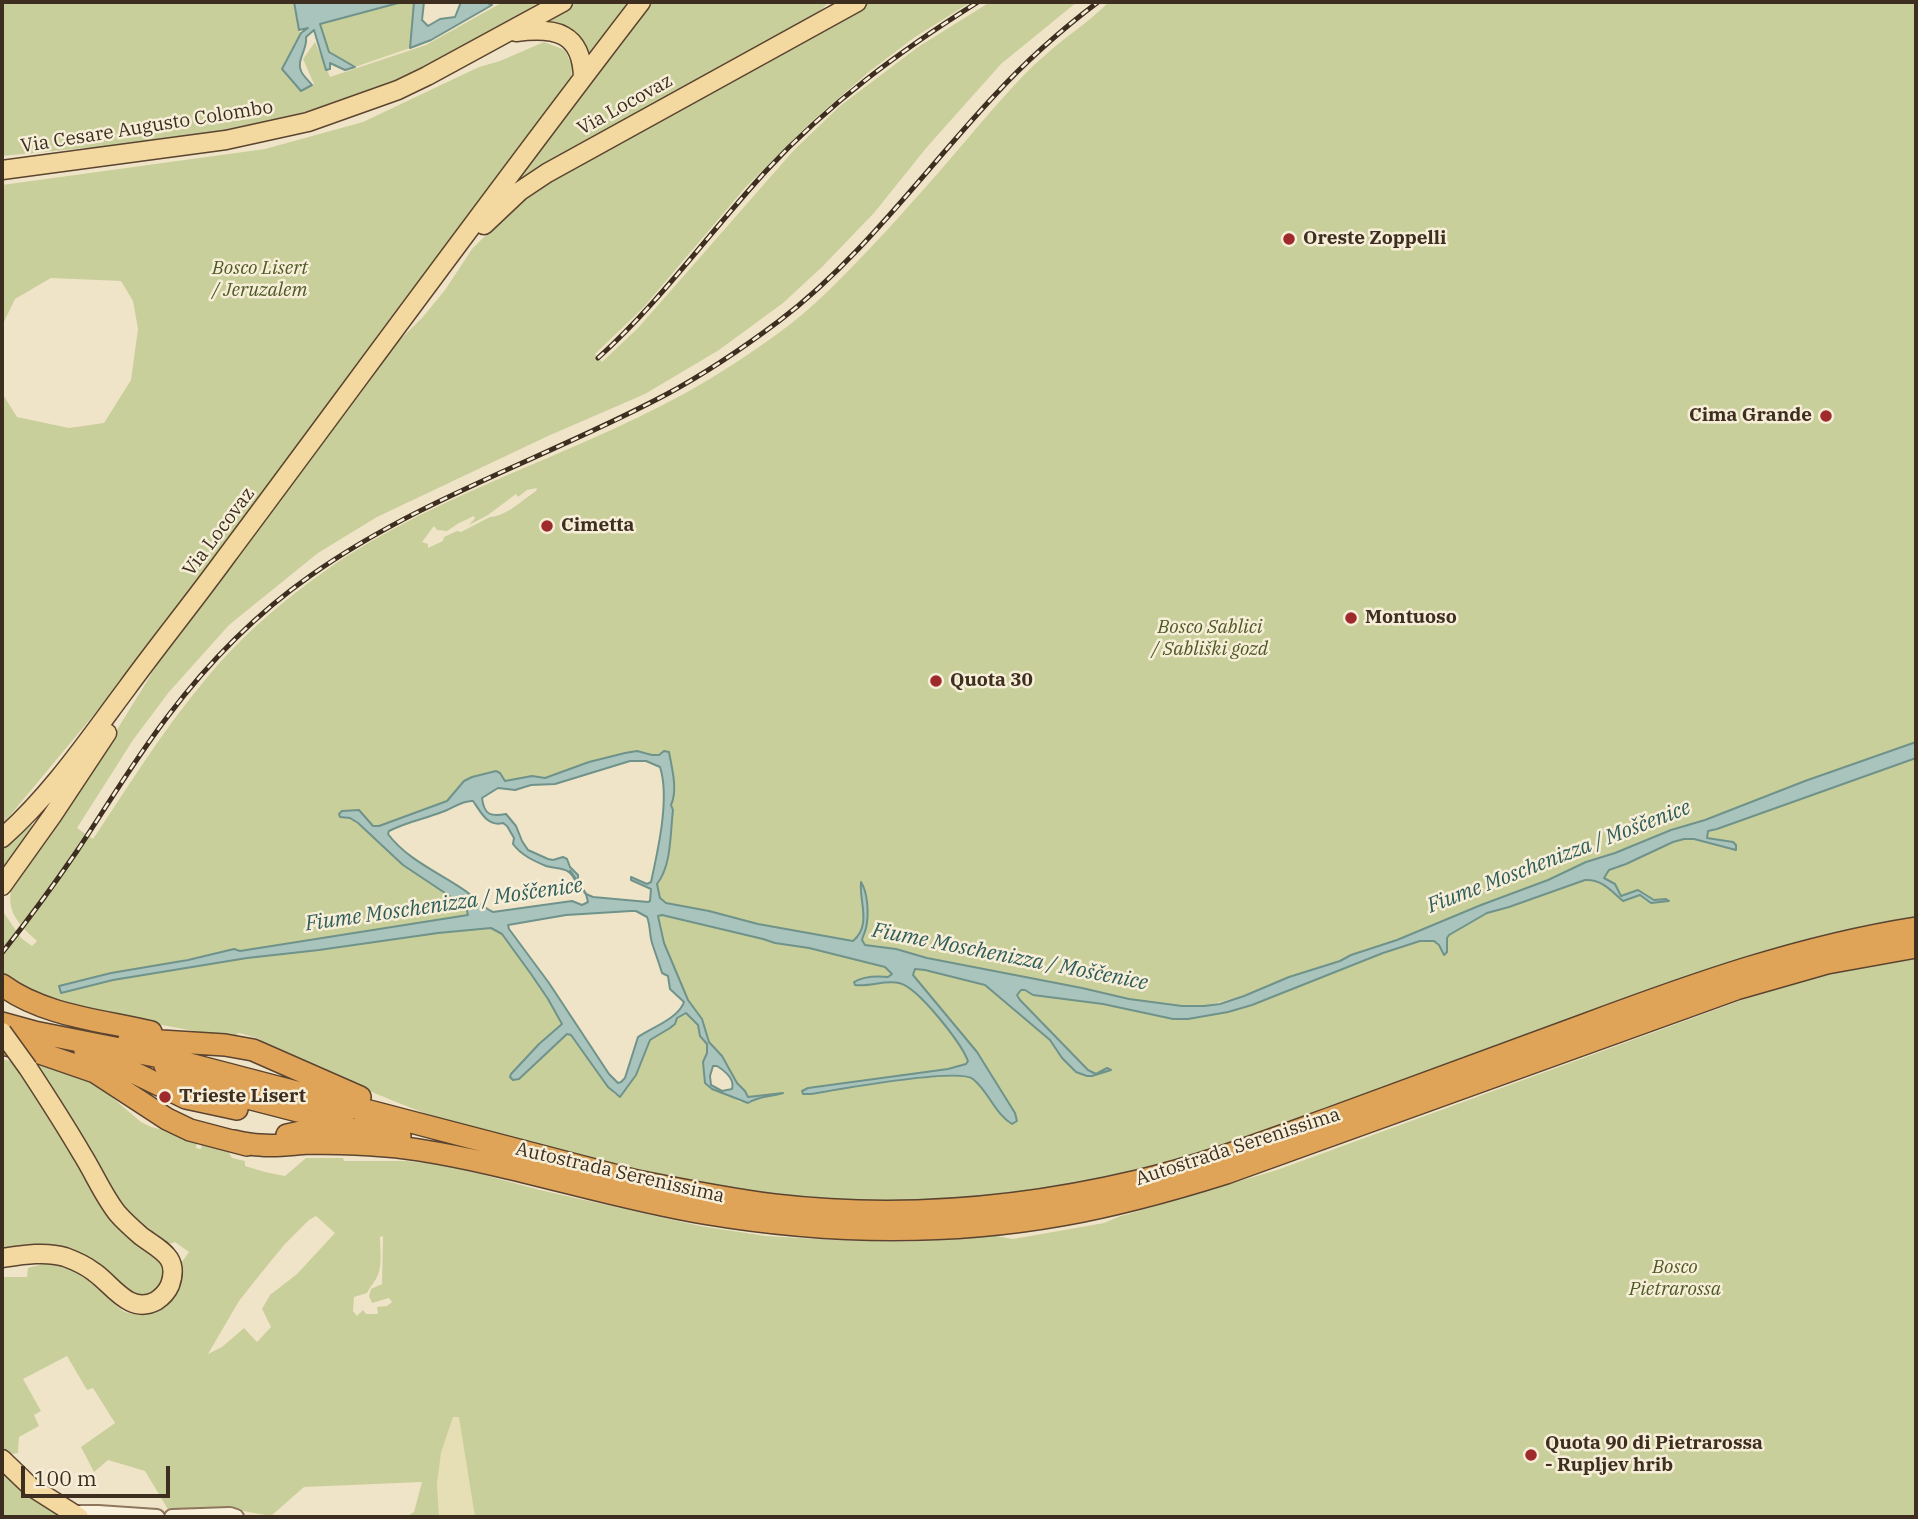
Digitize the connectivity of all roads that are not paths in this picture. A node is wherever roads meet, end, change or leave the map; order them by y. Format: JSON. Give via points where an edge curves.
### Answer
{"nodes":[{"id":1,"x":557,"y":2,"type":"edge"},
{"id":2,"x":564,"y":2,"type":"edge"},
{"id":3,"x":641,"y":2,"type":"edge"},
{"id":4,"x":841,"y":2,"type":"edge"},
{"id":5,"x":857,"y":2,"type":"edge"},
{"id":6,"x":542,"y":13,"type":"junction"},
{"id":7,"x":821,"y":21,"type":"junction"},
{"id":8,"x":506,"y":33,"type":"junction"},
{"id":9,"x":583,"y":78,"type":"junction"},
{"id":10,"x":2,"y":170,"type":"edge"},
{"id":11,"x":436,"y":276,"type":"junction"},
{"id":12,"x":162,"y":644,"type":"junction"},
{"id":13,"x":2,"y":838,"type":"edge"},
{"id":14,"x":2,"y":886,"type":"edge"},
{"id":15,"x":1916,"y":928,"type":"edge"},
{"id":16,"x":1916,"y":947,"type":"edge"},
{"id":17,"x":2,"y":985,"type":"edge"},
{"id":18,"x":2,"y":1023,"type":"edge"},
{"id":19,"x":29,"y":1031,"type":"junction"},
{"id":20,"x":2,"y":1032,"type":"edge"},
{"id":21,"x":188,"y":1043,"type":"junction"},
{"id":22,"x":2,"y":1044,"type":"edge"},
{"id":23,"x":223,"y":1055,"type":"junction"},
{"id":24,"x":416,"y":1122,"type":"junction"},
{"id":25,"x":2,"y":1258,"type":"edge"},
{"id":26,"x":2,"y":1458,"type":"edge"},
{"id":27,"x":76,"y":1515,"type":"edge"},
{"id":28,"x":143,"y":1517,"type":"edge"},
{"id":29,"x":157,"y":1517,"type":"edge"},
{"id":30,"x":172,"y":1517,"type":"edge"},
{"id":31,"x":236,"y":1517,"type":"edge"}],
"edges":[{"from":1,"to":6,"type":"street"},
{"from":2,"to":6,"type":"main road","name":"Via Cesare Augusto Colombo"},
{"from":3,"to":9,"type":"main road","name":"Via Locovaz"},
{"from":4,"to":7,"type":"street"},
{"from":5,"to":7,"type":"main road","name":"Via Locovaz"},
{"from":6,"to":8,"type":"main road","name":"Via Cesare Augusto Colombo"},
{"from":7,"to":11,"type":"main road","name":"Via Locovaz","via":[[547,173],[497,212]]},
{"from":8,"to":9,"type":"main road","via":[[542,29],[567,37],[582,60]]},
{"from":8,"to":10,"type":"main road","name":"Via Cesare Augusto Colombo","via":[[398,90],[308,122],[226,140]]},
{"from":9,"to":11,"type":"main road","name":"Via Locovaz"},
{"from":11,"to":12,"type":"main road","name":"Via Locovaz"},
{"from":12,"to":13,"type":"main road","name":"Via Locovaz","via":[[60,776]]},
{"from":12,"to":14,"type":"main road","name":"Via Locovaz"},
{"from":15,"to":24,"type":"highway","name":"Autostrada Serenissima","via":[[1823,946],[1731,972],[1192,1166],[1104,1189],[1013,1203],[887,1211],[776,1205],[637,1181]]},
{"from":16,"to":22,"type":"highway","name":"Autostrada Serenissima","via":[[1827,963],[1736,989],[1226,1173],[1145,1197],[1060,1215],[952,1227],[888,1230],[772,1223],[643,1201],[422,1151],[375,1144],[262,1146],[234,1141],[167,1119],[95,1072]]},
{"from":17,"to":21,"type":"highway","via":[[24,1000],[53,1010]]},
{"from":18,"to":19,"type":"highway"},
{"from":19,"to":21,"type":"highway"},
{"from":19,"to":23,"type":"highway"},
{"from":19,"to":24,"type":"highway","via":[[170,1059]]},
{"from":19,"to":24,"type":"highway","via":[[104,1058],[186,1098],[278,1118],[355,1115]]},
{"from":20,"to":25,"type":"main road","bridge":true,"via":[[116,1211],[167,1256],[173,1267],[168,1290],[159,1299],[134,1304],[83,1264],[62,1256]]},
{"from":21,"to":23,"type":"highway"},
{"from":21,"to":24,"type":"highway","via":[[253,1050]]},
{"from":23,"to":24,"type":"highway","via":[[276,1068]]},
{"from":26,"to":27,"type":"main road","via":[[30,1486]]},
{"from":27,"to":28,"type":"street"},
{"from":28,"to":29,"type":"street"},
{"from":30,"to":31,"type":"street"}]}
